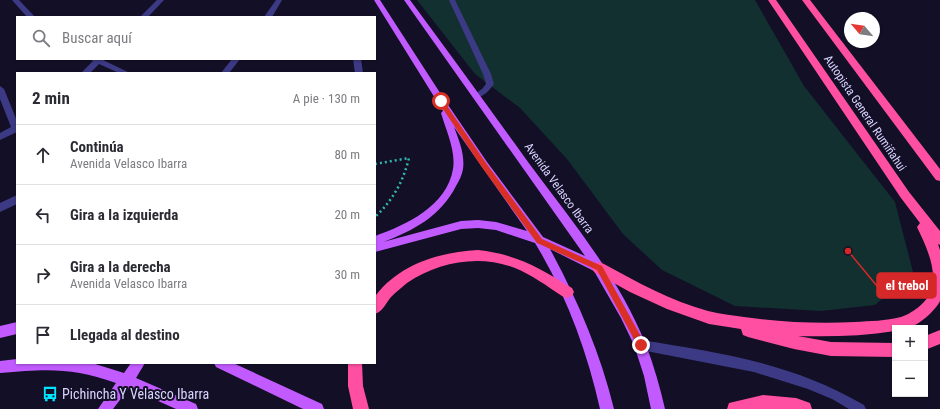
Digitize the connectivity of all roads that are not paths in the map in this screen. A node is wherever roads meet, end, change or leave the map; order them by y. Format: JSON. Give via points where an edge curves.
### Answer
{"nodes":[{"id":1,"x":15,"y":0,"type":"edge"},
{"id":2,"x":161,"y":0,"type":"edge"},
{"id":3,"x":279,"y":0,"type":"edge"},
{"id":4,"x":378,"y":0,"type":"edge"},
{"id":5,"x":407,"y":0,"type":"edge"},
{"id":6,"x":452,"y":0,"type":"edge"},
{"id":7,"x":772,"y":0,"type":"edge"},
{"id":8,"x":806,"y":0,"type":"edge"},
{"id":9,"x":30,"y":16,"type":"edge"},
{"id":10,"x":145,"y":16,"type":"edge"},
{"id":11,"x":269,"y":16,"type":"edge"},
{"id":12,"x":97,"y":60,"type":"edge"},
{"id":13,"x":235,"y":60,"type":"edge"},
{"id":14,"x":357,"y":60,"type":"edge"},
{"id":15,"x":86,"y":72,"type":"edge"},
{"id":16,"x":124,"y":72,"type":"edge"},
{"id":17,"x":226,"y":72,"type":"edge"},
{"id":18,"x":359,"y":72,"type":"edge"},
{"id":19,"x":0,"y":88,"type":"edge"},
{"id":20,"x":476,"y":96,"type":"junction"},
{"id":21,"x":441,"y":101,"type":"junction"},
{"id":22,"x":16,"y":129,"type":"edge"},
{"id":23,"x":0,"y":137,"type":"edge"},
{"id":24,"x":940,"y":177,"type":"edge"},
{"id":25,"x":905,"y":195,"type":"junction"},
{"id":26,"x":16,"y":200,"type":"edge"},
{"id":27,"x":0,"y":208,"type":"edge"},
{"id":28,"x":376,"y":240,"type":"edge"},
{"id":29,"x":940,"y":240,"type":"edge"},
{"id":30,"x":540,"y":241,"type":"junction"},
{"id":31,"x":376,"y":248,"type":"edge"},
{"id":32,"x":599,"y":268,"type":"junction"},
{"id":33,"x":940,"y":276,"type":"edge"},
{"id":34,"x":940,"y":281,"type":"edge"},
{"id":35,"x":567,"y":292,"type":"junction"},
{"id":36,"x":376,"y":307,"type":"edge"},
{"id":37,"x":709,"y":318,"type":"junction"},
{"id":38,"x":16,"y":328,"type":"edge"},
{"id":39,"x":0,"y":332,"type":"edge"},
{"id":40,"x":940,"y":337,"type":"edge"},
{"id":41,"x":928,"y":342,"type":"edge"},
{"id":42,"x":641,"y":345,"type":"junction"},
{"id":43,"x":892,"y":350,"type":"edge"},
{"id":44,"x":138,"y":364,"type":"edge"},
{"id":45,"x":222,"y":364,"type":"edge"},
{"id":46,"x":355,"y":364,"type":"edge"},
{"id":47,"x":0,"y":367,"type":"edge"},
{"id":48,"x":126,"y":379,"type":"junction"},
{"id":49,"x":105,"y":409,"type":"edge"},
{"id":50,"x":191,"y":409,"type":"edge"},
{"id":51,"x":317,"y":409,"type":"edge"},
{"id":52,"x":361,"y":409,"type":"edge"},
{"id":53,"x":607,"y":409,"type":"edge"},
{"id":54,"x":658,"y":409,"type":"edge"},
{"id":55,"x":735,"y":409,"type":"edge"},
{"id":56,"x":804,"y":409,"type":"edge"},
{"id":57,"x":860,"y":409,"type":"edge"}],
"edges":[{"from":1,"to":9,"type":"street"},
{"from":2,"to":10,"type":"street"},
{"from":3,"to":11,"type":"street"},
{"from":4,"to":21,"type":"main road"},
{"from":5,"to":20,"type":"main road","name":"Avenida Velasco Ibarra"},
{"from":6,"to":20,"type":"lane","via":[[490,84],[485,91]]},
{"from":7,"to":25,"type":"highway","name":"Autopista General Rumiñahui"},
{"from":8,"to":24,"type":"highway","name":"Autopista General Rumiñahui"},
{"from":12,"to":15,"type":"street"},
{"from":12,"to":16,"type":"street"},
{"from":13,"to":17,"type":"street"},
{"from":14,"to":18,"type":"street"},
{"from":19,"to":22,"type":"street"},
{"from":20,"to":32,"type":"main road","name":"Avenida Velasco Ibarra"},
{"from":21,"to":28,"type":"main road","via":[[457,155],[458,171],[451,188],[440,204],[421,220]]},
{"from":21,"to":30,"type":"main road"},
{"from":22,"to":23,"type":"street"},
{"from":25,"to":29,"type":"highway","name":"Autopista General Rumiñahui"},
{"from":25,"to":33,"type":"highway","via":[[930,240]]},
{"from":26,"to":27,"type":"street"},
{"from":30,"to":31,"type":"main road","via":[[500,226],[478,224],[446,228]]},
{"from":30,"to":32,"type":"main road"},
{"from":30,"to":35,"type":"main road"},
{"from":32,"to":37,"type":"highway","via":[[666,303]]},
{"from":32,"to":42,"type":"main road","name":"Avenida Velasco Ibarra"},
{"from":34,"to":37,"type":"highway","via":[[931,304],[904,323],[836,330],[785,329]]},
{"from":35,"to":36,"type":"highway","via":[[536,272],[511,261],[488,256],[466,256],[444,259],[409,274],[387,291]]},
{"from":35,"to":53,"type":"main road","via":[[586,337]]},
{"from":37,"to":43,"type":"highway","via":[[786,340],[831,349]]},
{"from":38,"to":39,"type":"main road"},
{"from":40,"to":41,"type":"highway"},
{"from":42,"to":54,"type":"main road","name":"Avenida Velasco Ibarra","via":[[655,388]]},
{"from":42,"to":57,"type":"lane","via":[[727,360],[795,377]]},
{"from":44,"to":48,"type":"main road"},
{"from":45,"to":51,"type":"main road"},
{"from":46,"to":52,"type":"highway"},
{"from":47,"to":48,"type":"main road","via":[[36,364],[73,365]]},
{"from":48,"to":49,"type":"main road"},
{"from":48,"to":50,"type":"main road"},
{"from":55,"to":56,"type":"highway","via":[[763,403]]}]}
